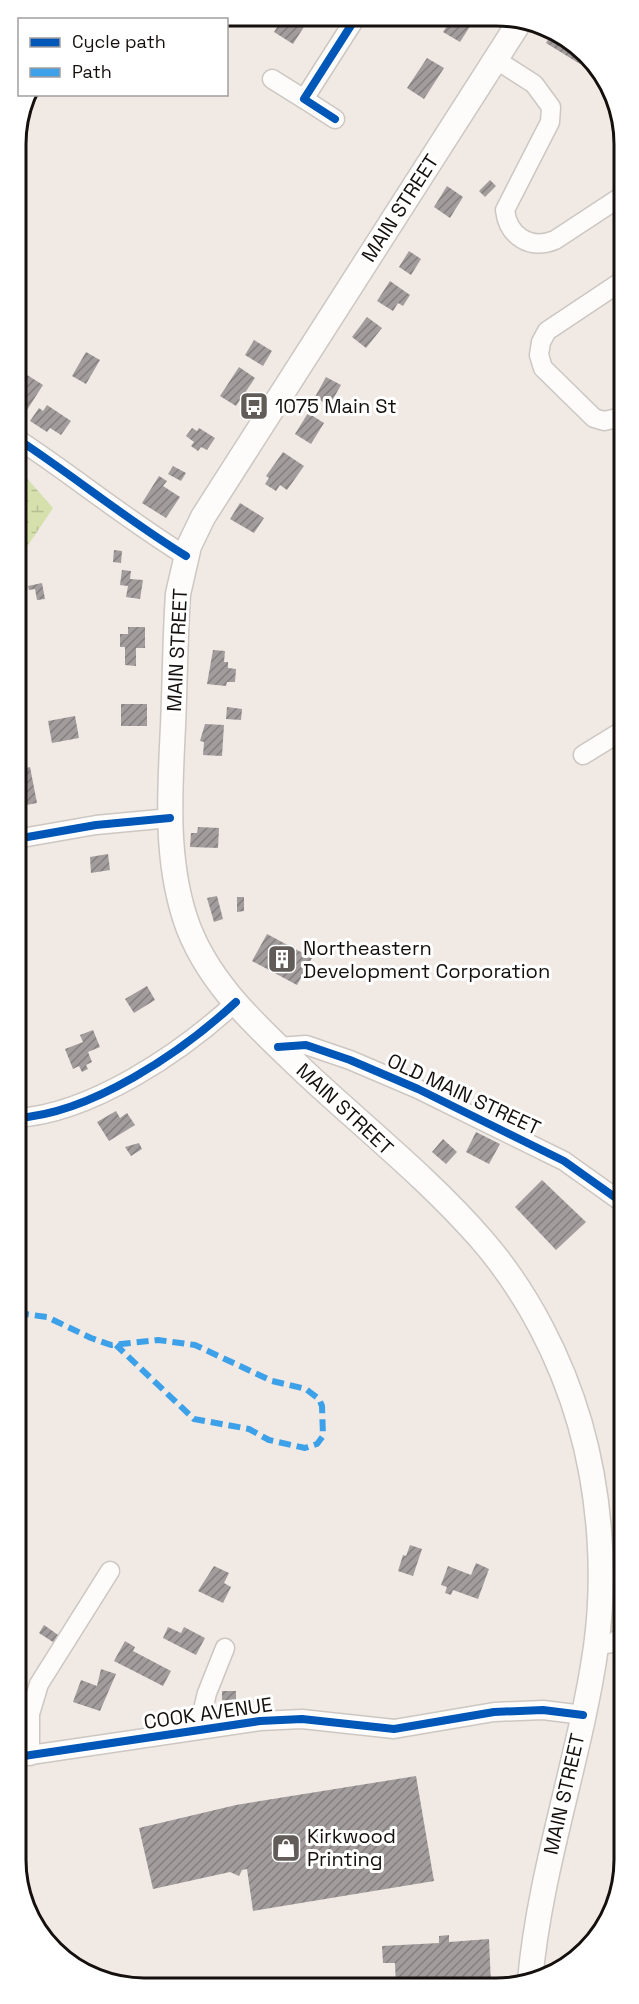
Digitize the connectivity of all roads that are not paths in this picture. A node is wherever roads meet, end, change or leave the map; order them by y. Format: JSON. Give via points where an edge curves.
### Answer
{"nodes":[{"id":1,"x":351,"y":26,"type":"edge"},
{"id":2,"x":516,"y":28,"type":"edge"},
{"id":3,"x":495,"y":59,"type":"junction"},
{"id":4,"x":272,"y":79,"type":"dead end"},
{"id":5,"x":304,"y":99,"type":"junction"},
{"id":6,"x":335,"y":119,"type":"dead end"},
{"id":7,"x":614,"y":201,"type":"edge"},
{"id":8,"x":614,"y":286,"type":"edge"},
{"id":9,"x":614,"y":419,"type":"edge"},
{"id":10,"x":26,"y":445,"type":"edge"},
{"id":11,"x":186,"y":556,"type":"junction"},
{"id":12,"x":614,"y":736,"type":"edge"},
{"id":13,"x":583,"y":755,"type":"dead end"},
{"id":14,"x":170,"y":818,"type":"junction"},
{"id":15,"x":26,"y":837,"type":"edge"},
{"id":16,"x":236,"y":1002,"type":"junction"},
{"id":17,"x":278,"y":1047,"type":"junction"},
{"id":18,"x":26,"y":1117,"type":"edge"},
{"id":19,"x":613,"y":1195,"type":"edge"},
{"id":20,"x":110,"y":1571,"type":"dead end"},
{"id":21,"x":613,"y":1643,"type":"edge"},
{"id":22,"x":596,"y":1645,"type":"junction"},
{"id":23,"x":225,"y":1648,"type":"dead end"},
{"id":24,"x":583,"y":1715,"type":"junction"},
{"id":25,"x":198,"y":1730,"type":"junction"},
{"id":26,"x":26,"y":1743,"type":"edge"},
{"id":27,"x":26,"y":1757,"type":"edge"},
{"id":28,"x":531,"y":1973,"type":"edge"}],
"edges":[{"from":1,"to":5,"type":"street"},
{"from":2,"to":3,"type":"main road","name":"MAIN STREET"},
{"from":3,"to":7,"type":"street","via":[[534,84],[551,107],[550,122],[506,210],[507,223],[517,236],[530,244],[544,245]]},
{"from":3,"to":11,"type":"main road","name":"MAIN STREET","via":[[202,517]]},
{"from":4,"to":5,"type":"street"},
{"from":5,"to":6,"type":"street"},
{"from":8,"to":9,"type":"street","via":[[547,331],[539,355],[543,368],[594,418]]},
{"from":10,"to":11,"type":"street"},
{"from":11,"to":14,"type":"main road","name":"MAIN STREET","via":[[178,605]]},
{"from":12,"to":13,"type":"street"},
{"from":14,"to":15,"type":"street"},
{"from":14,"to":16,"type":"main road","name":"MAIN STREET","via":[[174,868],[185,918],[207,966]]},
{"from":16,"to":17,"type":"main road","name":"MAIN STREET"},
{"from":16,"to":18,"type":"street","via":[[164,1057],[97,1097],[56,1113]]},
{"from":17,"to":19,"type":"street","name":"OLD MAIN STREET","via":[[306,1045],[418,1089],[564,1161]]},
{"from":17,"to":22,"type":"main road","name":"MAIN STREET","via":[[480,1239],[541,1328],[570,1393],[590,1468],[599,1541]]},
{"from":20,"to":26,"type":"street","via":[[39,1684]]},
{"from":21,"to":22,"type":"street"},
{"from":22,"to":24,"type":"main road","name":"MAIN STREET"},
{"from":23,"to":25,"type":"street"},
{"from":24,"to":25,"type":"street","name":"COOK AVENUE","via":[[509,1711],[394,1728],[282,1719]]},
{"from":24,"to":28,"type":"main road","name":"MAIN STREET","via":[[543,1888]]},
{"from":25,"to":27,"type":"street","name":"COOK AVENUE"}]}
